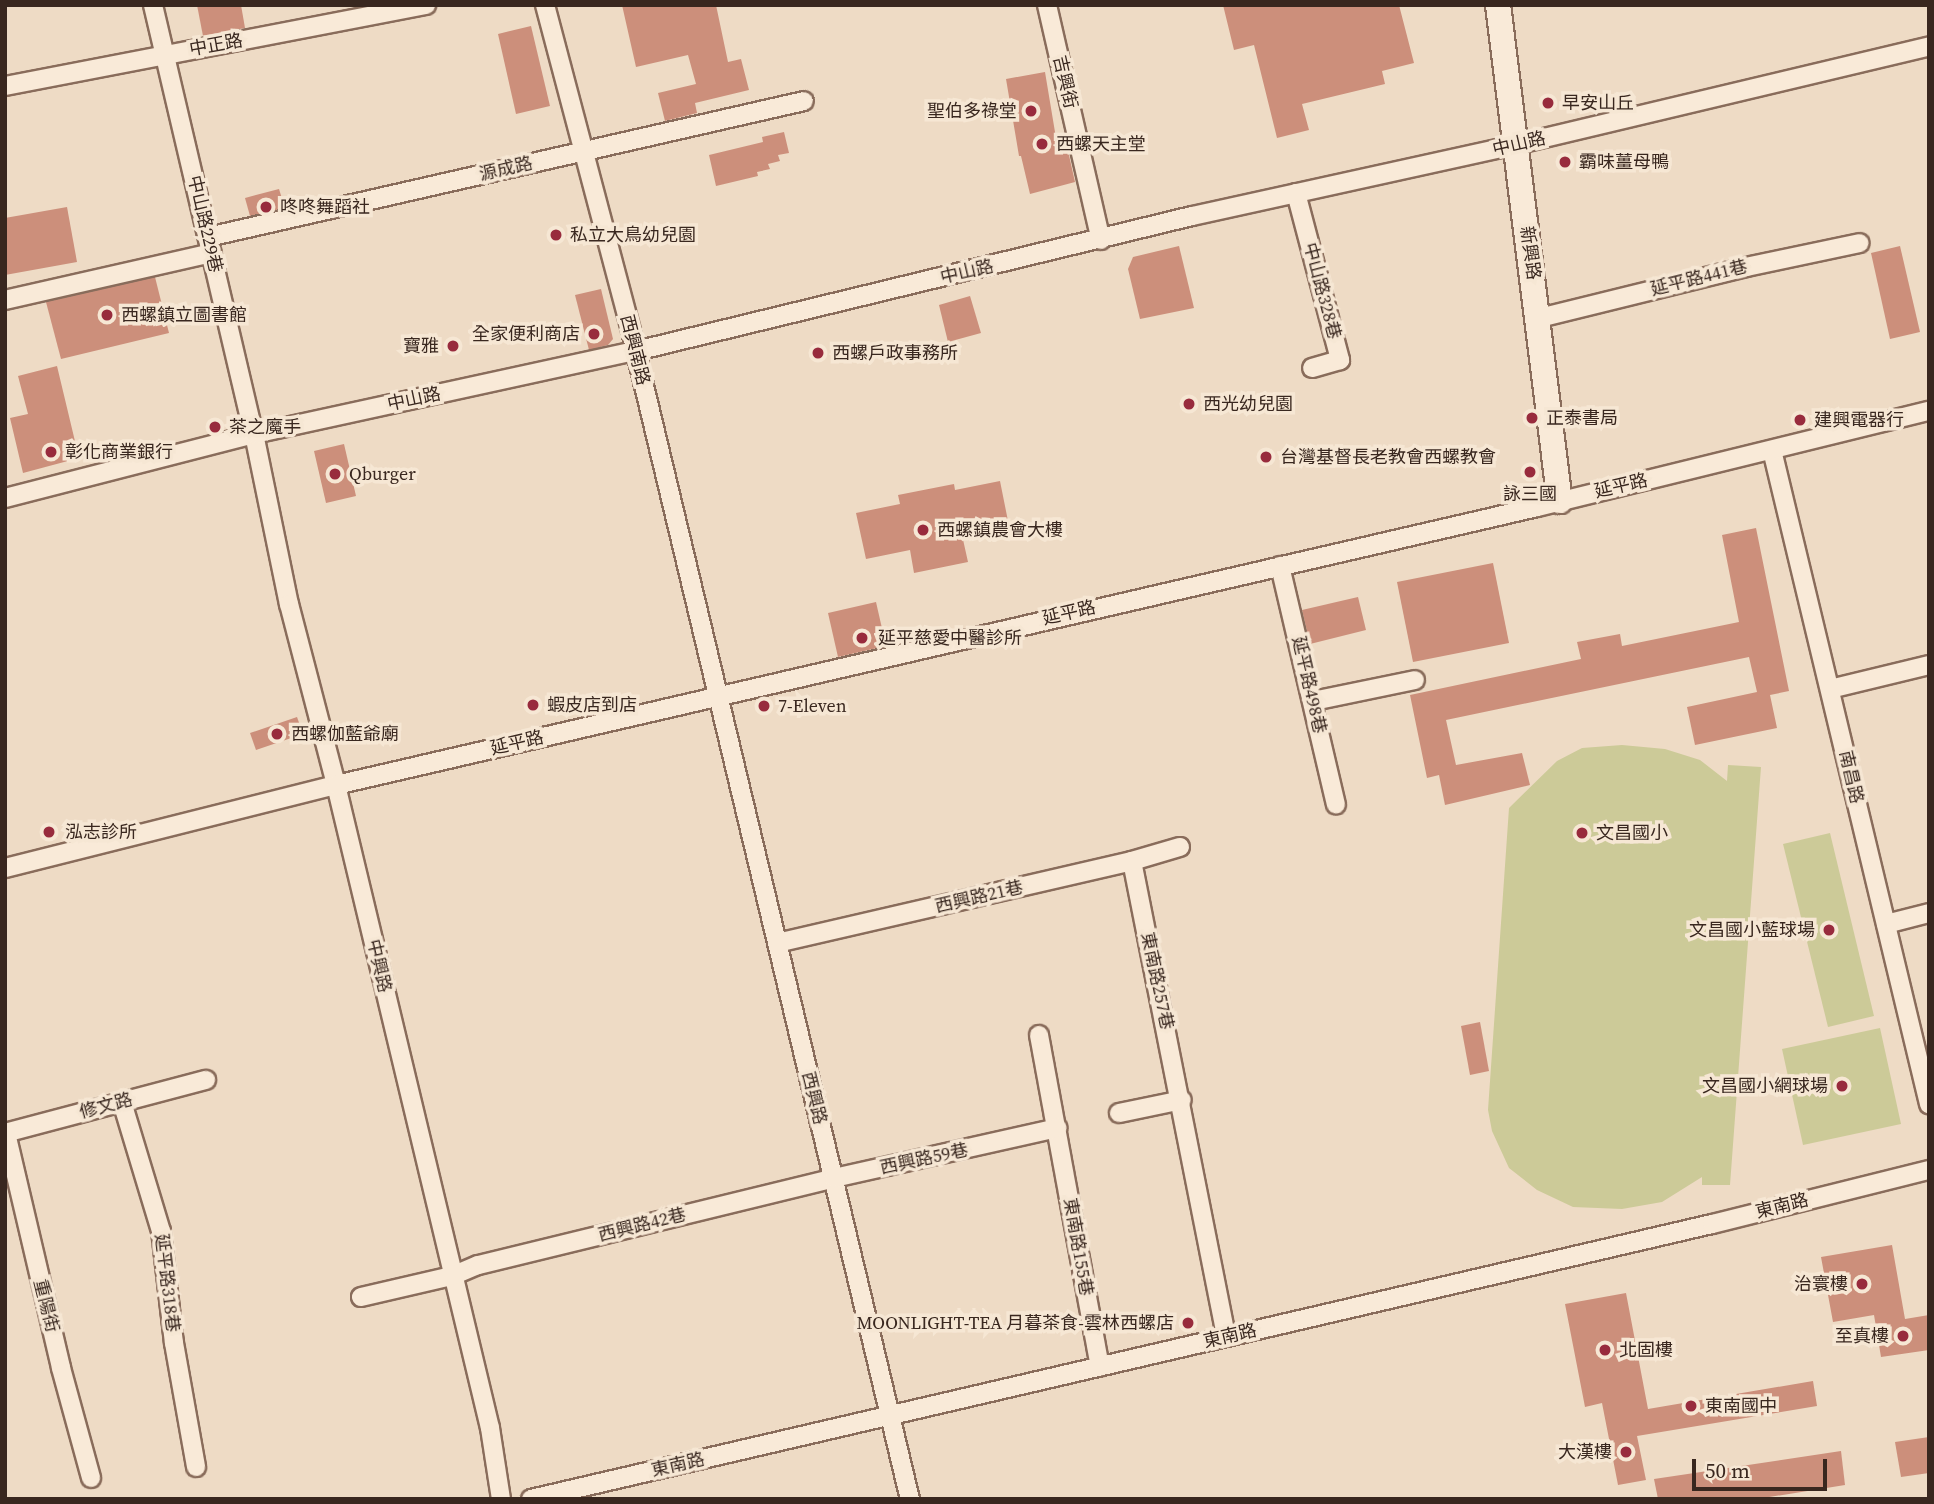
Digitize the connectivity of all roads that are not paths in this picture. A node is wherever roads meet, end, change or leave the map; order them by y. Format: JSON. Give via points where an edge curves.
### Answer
{"nodes":[{"id":1,"x":153,"y":5,"type":"edge"},
{"id":2,"x":426,"y":5,"type":"edge"},
{"id":3,"x":545,"y":5,"type":"edge"},
{"id":4,"x":1047,"y":5,"type":"edge"},
{"id":5,"x":1498,"y":5,"type":"edge"},
{"id":6,"x":1929,"y":46,"type":"edge"},
{"id":7,"x":166,"y":55,"type":"junction"},
{"id":8,"x":5,"y":86,"type":"edge"},
{"id":9,"x":804,"y":101,"type":"dead end"},
{"id":10,"x":1516,"y":145,"type":"junction"},
{"id":11,"x":583,"y":151,"type":"junction"},
{"id":12,"x":1296,"y":193,"type":"junction"},
{"id":13,"x":1101,"y":240,"type":"junction"},
{"id":14,"x":1860,"y":243,"type":"dead end"},
{"id":15,"x":210,"y":245,"type":"junction"},
{"id":16,"x":5,"y":300,"type":"edge"},
{"id":17,"x":1539,"y":318,"type":"junction"},
{"id":18,"x":636,"y":351,"type":"junction"},
{"id":19,"x":1312,"y":368,"type":"dead end"},
{"id":20,"x":1929,"y":411,"type":"edge"},
{"id":21,"x":254,"y":435,"type":"junction"},
{"id":22,"x":1772,"y":450,"type":"junction"},
{"id":23,"x":5,"y":498,"type":"edge"},
{"id":24,"x":1560,"y":501,"type":"junction"},
{"id":25,"x":1280,"y":566,"type":"junction"},
{"id":26,"x":1929,"y":665,"type":"edge"},
{"id":27,"x":1415,"y":680,"type":"dead end"},
{"id":28,"x":1830,"y":689,"type":"junction"},
{"id":29,"x":718,"y":697,"type":"junction"},
{"id":30,"x":1313,"y":701,"type":"junction"},
{"id":31,"x":336,"y":785,"type":"junction"},
{"id":32,"x":1336,"y":804,"type":"dead end"},
{"id":33,"x":1180,"y":847,"type":"dead end"},
{"id":34,"x":1132,"y":861,"type":"junction"},
{"id":35,"x":5,"y":868,"type":"edge"},
{"id":36,"x":1929,"y":914,"type":"edge"},
{"id":37,"x":1886,"y":924,"type":"junction"},
{"id":38,"x":777,"y":943,"type":"junction"},
{"id":39,"x":1039,"y":1035,"type":"dead end"},
{"id":40,"x":206,"y":1080,"type":"dead end"},
{"id":41,"x":1182,"y":1100,"type":"junction"},
{"id":42,"x":122,"y":1102,"type":"junction"},
{"id":43,"x":1929,"y":1104,"type":"edge"},
{"id":44,"x":1119,"y":1113,"type":"dead end"},
{"id":45,"x":1057,"y":1128,"type":"junction"},
{"id":46,"x":6,"y":1133,"type":"edge"},
{"id":47,"x":1929,"y":1170,"type":"edge"},
{"id":48,"x":834,"y":1178,"type":"junction"},
{"id":49,"x":452,"y":1276,"type":"junction"},
{"id":50,"x":361,"y":1297,"type":"dead end"},
{"id":51,"x":1226,"y":1337,"type":"junction"},
{"id":52,"x":1100,"y":1366,"type":"junction"},
{"id":53,"x":889,"y":1416,"type":"junction"},
{"id":54,"x":195,"y":1468,"type":"dead end"},
{"id":55,"x":91,"y":1478,"type":"dead end"},
{"id":56,"x":501,"y":1499,"type":"edge"},
{"id":57,"x":531,"y":1499,"type":"edge"},
{"id":58,"x":910,"y":1499,"type":"edge"}],
"edges":[{"from":1,"to":7,"type":"street","name":"中山路229巷"},
{"from":2,"to":7,"type":"street","name":"中正路"},
{"from":3,"to":11,"type":"street","name":"西興南路"},
{"from":4,"to":13,"type":"street","name":"吉興街"},
{"from":5,"to":10,"type":"street","name":"新興路"},
{"from":6,"to":10,"type":"street","name":"中山路"},
{"from":7,"to":8,"type":"street","name":"中正路"},
{"from":7,"to":15,"type":"street","name":"中山路229巷"},
{"from":9,"to":11,"type":"street","name":"源成路"},
{"from":10,"to":12,"type":"street","name":"中山路"},
{"from":10,"to":17,"type":"street","name":"新興路"},
{"from":11,"to":15,"type":"street","name":"源成路"},
{"from":11,"to":18,"type":"street","name":"西興南路"},
{"from":12,"to":13,"type":"street","name":"中山路"},
{"from":12,"to":19,"type":"street","name":"中山路328巷","via":[[1340,360]]},
{"from":13,"to":18,"type":"street","name":"中山路"},
{"from":14,"to":17,"type":"street","name":"延平路441巷"},
{"from":15,"to":16,"type":"street","name":"源成路"},
{"from":15,"to":21,"type":"street","name":"中山路229巷"},
{"from":17,"to":24,"type":"street","name":"新興路"},
{"from":18,"to":21,"type":"street","name":"中山路"},
{"from":18,"to":29,"type":"street","name":"西興南路"},
{"from":20,"to":22,"type":"street","name":"延平路"},
{"from":21,"to":23,"type":"street","name":"中山路"},
{"from":21,"to":31,"type":"street","name":"中興路","via":[[289,604]]},
{"from":22,"to":24,"type":"street","name":"延平路"},
{"from":22,"to":28,"type":"street","name":"南昌路"},
{"from":24,"to":25,"type":"street","name":"延平路"},
{"from":25,"to":29,"type":"street","name":"延平路"},
{"from":25,"to":30,"type":"street","name":"延平路498巷"},
{"from":26,"to":28,"type":"street"},
{"from":27,"to":30,"type":"street"},
{"from":28,"to":37,"type":"street","name":"南昌路"},
{"from":29,"to":31,"type":"street","name":"延平路"},
{"from":29,"to":38,"type":"street","name":"西興路"},
{"from":30,"to":32,"type":"street","name":"延平路498巷"},
{"from":31,"to":35,"type":"street","name":"延平路"},
{"from":31,"to":49,"type":"street","name":"中興路"},
{"from":33,"to":34,"type":"street","name":"西興路21巷"},
{"from":34,"to":38,"type":"street","name":"西興路21巷"},
{"from":34,"to":41,"type":"street","name":"東南路257巷"},
{"from":36,"to":37,"type":"street"},
{"from":37,"to":43,"type":"street","name":"南昌路"},
{"from":38,"to":48,"type":"street","name":"西興路"},
{"from":39,"to":45,"type":"street","name":"東南路155巷"},
{"from":40,"to":42,"type":"street","name":"修文路"},
{"from":41,"to":44,"type":"street"},
{"from":41,"to":51,"type":"street","name":"東南路257巷"},
{"from":42,"to":46,"type":"street","name":"修文路"},
{"from":42,"to":54,"type":"street","name":"延平路318巷","via":[[161,1231]]},
{"from":45,"to":48,"type":"street","name":"西興路59巷"},
{"from":45,"to":52,"type":"street","name":"東南路155巷"},
{"from":46,"to":55,"type":"street","name":"重陽街"},
{"from":47,"to":51,"type":"street","name":"東南路"},
{"from":48,"to":49,"type":"street","name":"西興路42巷","via":[[478,1265]]},
{"from":48,"to":53,"type":"street","name":"西興路"},
{"from":49,"to":50,"type":"street","name":"西興路42巷"},
{"from":49,"to":56,"type":"street","name":"中興路","via":[[490,1428]]},
{"from":51,"to":52,"type":"street","name":"東南路"},
{"from":52,"to":53,"type":"street","name":"東南路"},
{"from":53,"to":57,"type":"street","name":"東南路"},
{"from":53,"to":58,"type":"street","name":"西興路"}]}
